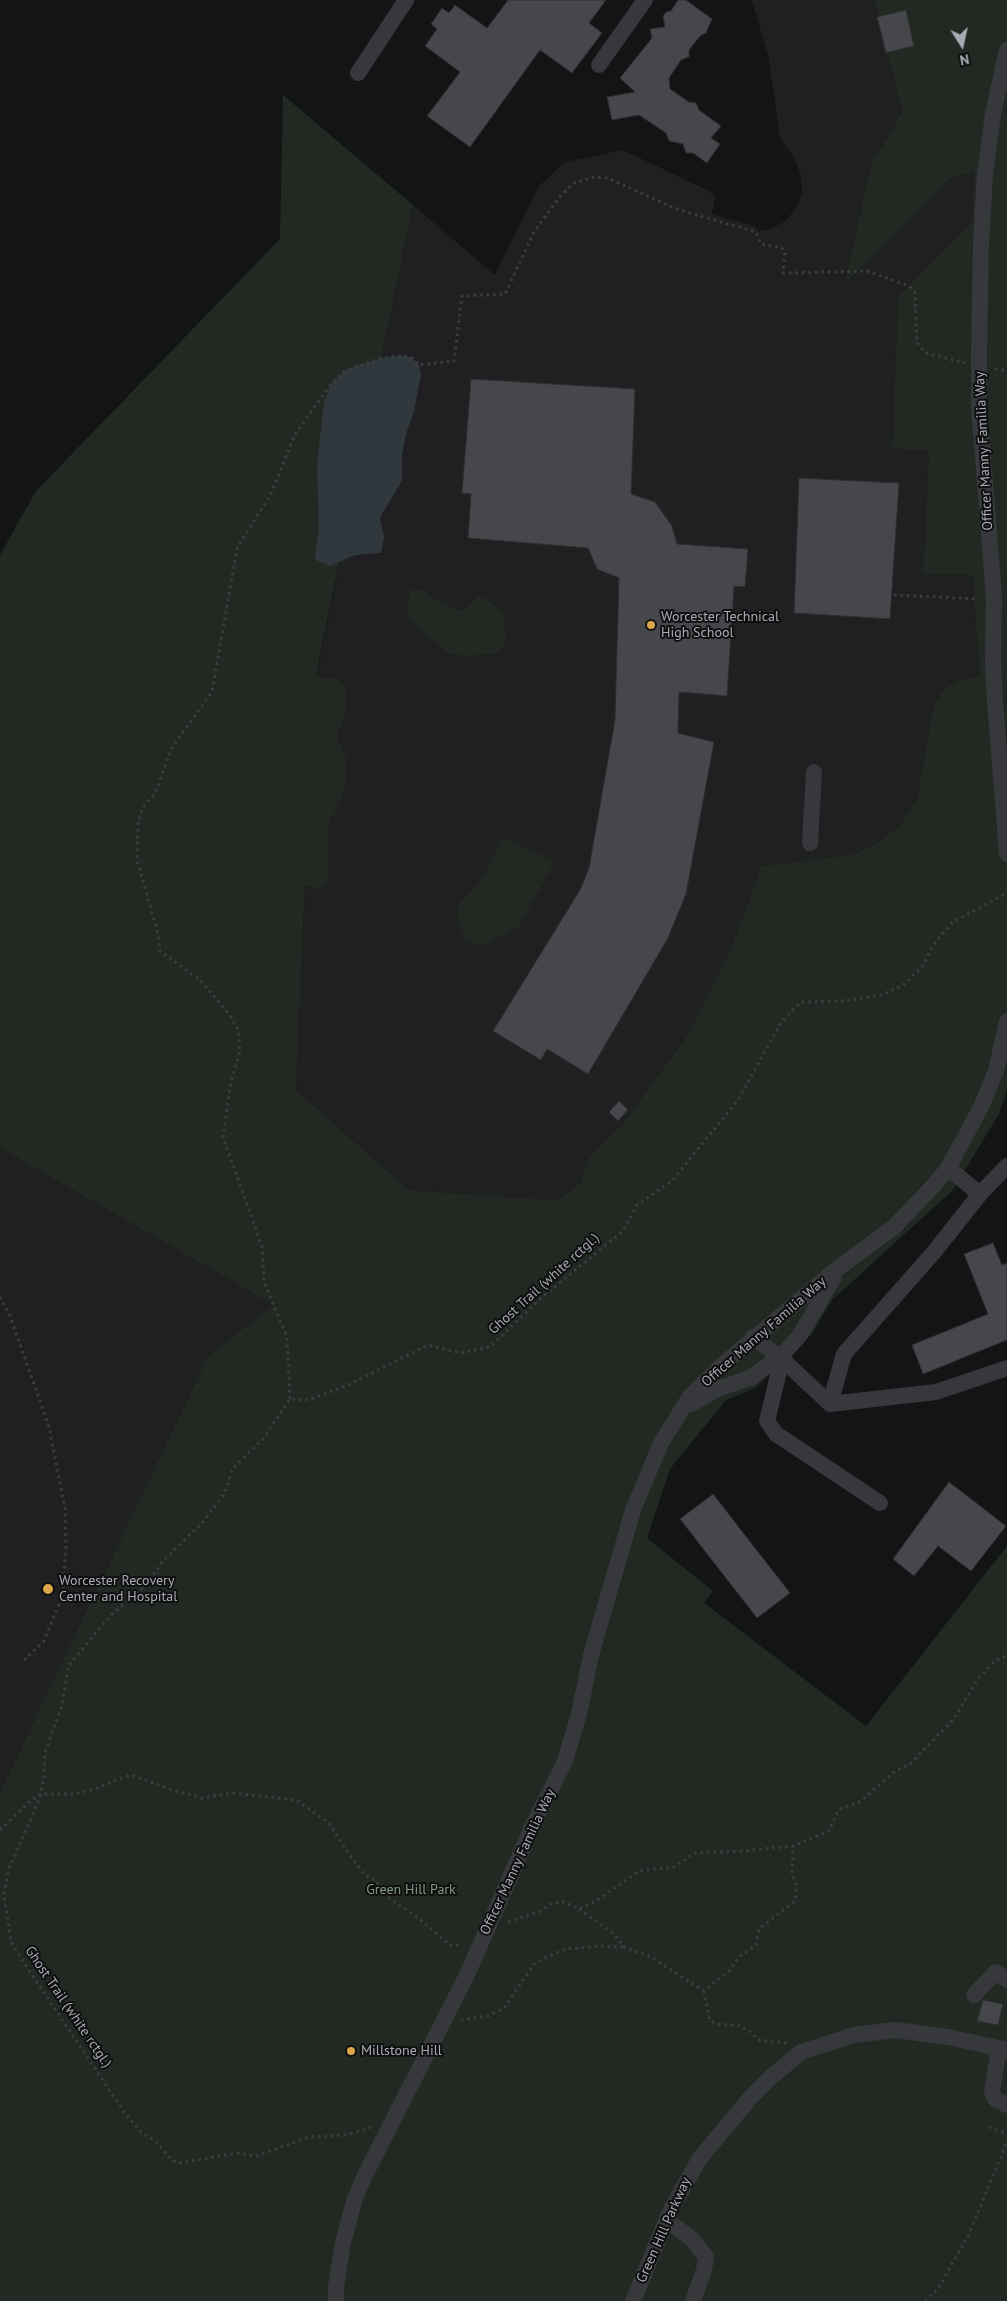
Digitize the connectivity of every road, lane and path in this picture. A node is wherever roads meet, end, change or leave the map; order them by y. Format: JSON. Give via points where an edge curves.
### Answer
{"nodes":[{"id":1,"x":406,"y":0,"type":"edge"},
{"id":2,"x":645,"y":0,"type":"edge"},
{"id":3,"x":1007,"y":50,"type":"edge"},
{"id":4,"x":599,"y":65,"type":"dead end"},
{"id":5,"x":358,"y":73,"type":"dead end"},
{"id":6,"x":979,"y":366,"type":"junction"},
{"id":7,"x":1007,"y":371,"type":"edge"},
{"id":8,"x":894,"y":595,"type":"dead end"},
{"id":9,"x":983,"y":598,"type":"dead end"},
{"id":10,"x":814,"y":772,"type":"dead end"},
{"id":11,"x":810,"y":843,"type":"dead end"},
{"id":12,"x":1007,"y":854,"type":"edge"},
{"id":13,"x":1007,"y":893,"type":"edge"},
{"id":14,"x":1007,"y":1021,"type":"edge"},
{"id":15,"x":1007,"y":1166,"type":"edge"},
{"id":16,"x":948,"y":1168,"type":"junction"},
{"id":17,"x":980,"y":1194,"type":"junction"},
{"id":18,"x":855,"y":1256,"type":"junction"},
{"id":19,"x":0,"y":1298,"type":"edge"},
{"id":20,"x":753,"y":1337,"type":"junction"},
{"id":21,"x":780,"y":1358,"type":"junction"},
{"id":22,"x":1007,"y":1368,"type":"edge"},
{"id":23,"x":290,"y":1399,"type":"junction"},
{"id":24,"x":830,"y":1404,"type":"junction"},
{"id":25,"x":678,"y":1413,"type":"junction"},
{"id":26,"x":880,"y":1503,"type":"dead end"},
{"id":27,"x":23,"y":1661,"type":"dead end"},
{"id":28,"x":793,"y":1846,"type":"dead end"},
{"id":29,"x":579,"y":1909,"type":"dead end"},
{"id":30,"x":624,"y":1947,"type":"junction"},
{"id":31,"x":1007,"y":1980,"type":"edge"},
{"id":32,"x":704,"y":1992,"type":"junction"},
{"id":33,"x":974,"y":1995,"type":"dead end"},
{"id":34,"x":441,"y":2024,"type":"junction"},
{"id":35,"x":1003,"y":2049,"type":"edge"},
{"id":36,"x":801,"y":2052,"type":"junction"},
{"id":37,"x":1007,"y":2106,"type":"edge"},
{"id":38,"x":374,"y":2126,"type":"dead end"},
{"id":39,"x":988,"y":2127,"type":"dead end"},
{"id":40,"x":1007,"y":2134,"type":"edge"},
{"id":41,"x":1007,"y":2142,"type":"edge"},
{"id":42,"x":666,"y":2220,"type":"junction"},
{"id":43,"x":336,"y":2301,"type":"edge"},
{"id":44,"x":633,"y":2301,"type":"edge"},
{"id":45,"x":693,"y":2301,"type":"edge"},
{"id":46,"x":925,"y":2301,"type":"edge"}],
"edges":[{"from":1,"to":5,"type":"street"},
{"from":2,"to":4,"type":"street"},
{"from":3,"to":6,"type":"street","name":"Officer Manny Familia Way","via":[[993,114],[985,175]]},
{"from":6,"to":7,"type":"path"},
{"from":6,"to":12,"type":"street","name":"Officer Manny Familia Way","via":[[979,407],[994,598],[995,700]]},
{"from":6,"to":23,"type":"path","via":[[926,353],[917,342],[915,293],[909,286],[867,271],[783,273],[785,252],[782,248],[761,244],[756,232],[676,209],[608,178],[595,177],[574,183],[561,195],[534,232],[505,294],[462,296],[454,361],[419,365],[411,357],[400,356],[382,358],[346,370],[332,383],[295,434],[270,494],[237,548],[212,692],[171,749],[156,792],[143,807],[138,822],[136,860],[160,951],[200,980],[238,1030],[240,1052],[231,1081],[223,1138],[262,1246],[264,1283],[287,1336]]},
{"from":8,"to":9,"type":"path"},
{"from":10,"to":11,"type":"street"},
{"from":13,"to":23,"type":"path","name":"Ghost Trail (white rctgl.)","via":[[951,923],[934,944],[922,967],[902,986],[881,994],[843,1001],[801,1002],[782,1021],[738,1100],[672,1181],[637,1205],[623,1230],[554,1286],[490,1347],[460,1353],[428,1345],[346,1386],[308,1400]]},
{"from":14,"to":16,"type":"street","name":"Officer Manny Familia Way","via":[[989,1089]]},
{"from":15,"to":17,"type":"street"},
{"from":16,"to":17,"type":"street"},
{"from":16,"to":18,"type":"street","name":"Officer Manny Familia Way","via":[[894,1227]]},
{"from":17,"to":24,"type":"street","via":[[934,1252],[844,1354]]},
{"from":18,"to":20,"type":"street","name":"Officer Manny Familia Way"},
{"from":18,"to":21,"type":"street","name":"Officer Manny Familia Way","via":[[827,1286],[800,1334]]},
{"from":19,"to":27,"type":"path","via":[[10,1316],[49,1427],[65,1509],[62,1597],[44,1641]]},
{"from":20,"to":21,"type":"street"},
{"from":20,"to":25,"type":"street","name":"Officer Manny Familia Way","via":[[689,1398]]},
{"from":21,"to":24,"type":"street"},
{"from":21,"to":25,"type":"street","name":"Officer Manny Familia Way","via":[[752,1377],[715,1390]]},
{"from":21,"to":26,"type":"street","via":[[767,1421],[776,1434]]},
{"from":22,"to":24,"type":"street","via":[[936,1392]]},
{"from":23,"to":38,"type":"path","name":"Ghost Trail (white rctgl.)","via":[[263,1438],[234,1468],[224,1494],[202,1522],[163,1561],[146,1585],[112,1614],[69,1665],[61,1709],[45,1752],[39,1800],[8,1871],[4,1895],[11,1942],[26,1966],[124,2112],[173,2161],[237,2153],[261,2155],[309,2138],[347,2135]]},
{"from":25,"to":34,"type":"street","name":"Officer Manny Familia Way","via":[[653,1459],[633,1510],[591,1655],[580,1714],[565,1761]]},
{"from":28,"to":32,"type":"path","via":[[795,1901],[759,1929],[756,1944]]},
{"from":29,"to":30,"type":"path","via":[[615,1936]]},
{"from":30,"to":32,"type":"path","via":[[651,1957]]},
{"from":30,"to":34,"type":"path","via":[[566,1949],[549,1956],[534,1964],[504,2008],[488,2016]]},
{"from":31,"to":33,"type":"street","via":[[996,1972]]},
{"from":32,"to":36,"type":"path","via":[[710,2021],[740,2026],[758,2040],[793,2045]]},
{"from":34,"to":43,"type":"street","name":"Officer Manny Familia Way","via":[[354,2201],[339,2265]]},
{"from":35,"to":36,"type":"street","name":"Green Hill Parkway","via":[[896,2030],[854,2035]]},
{"from":35,"to":37,"type":"street","via":[[992,2091],[995,2099]]},
{"from":36,"to":42,"type":"street","name":"Green Hill Parkway","via":[[770,2078],[710,2144],[681,2188]]},
{"from":39,"to":40,"type":"path"},
{"from":41,"to":46,"type":"path","via":[[969,2234],[938,2289]]},
{"from":42,"to":44,"type":"street","name":"Green Hill Parkway"},
{"from":42,"to":45,"type":"street","via":[[692,2239],[706,2257]]}]}
